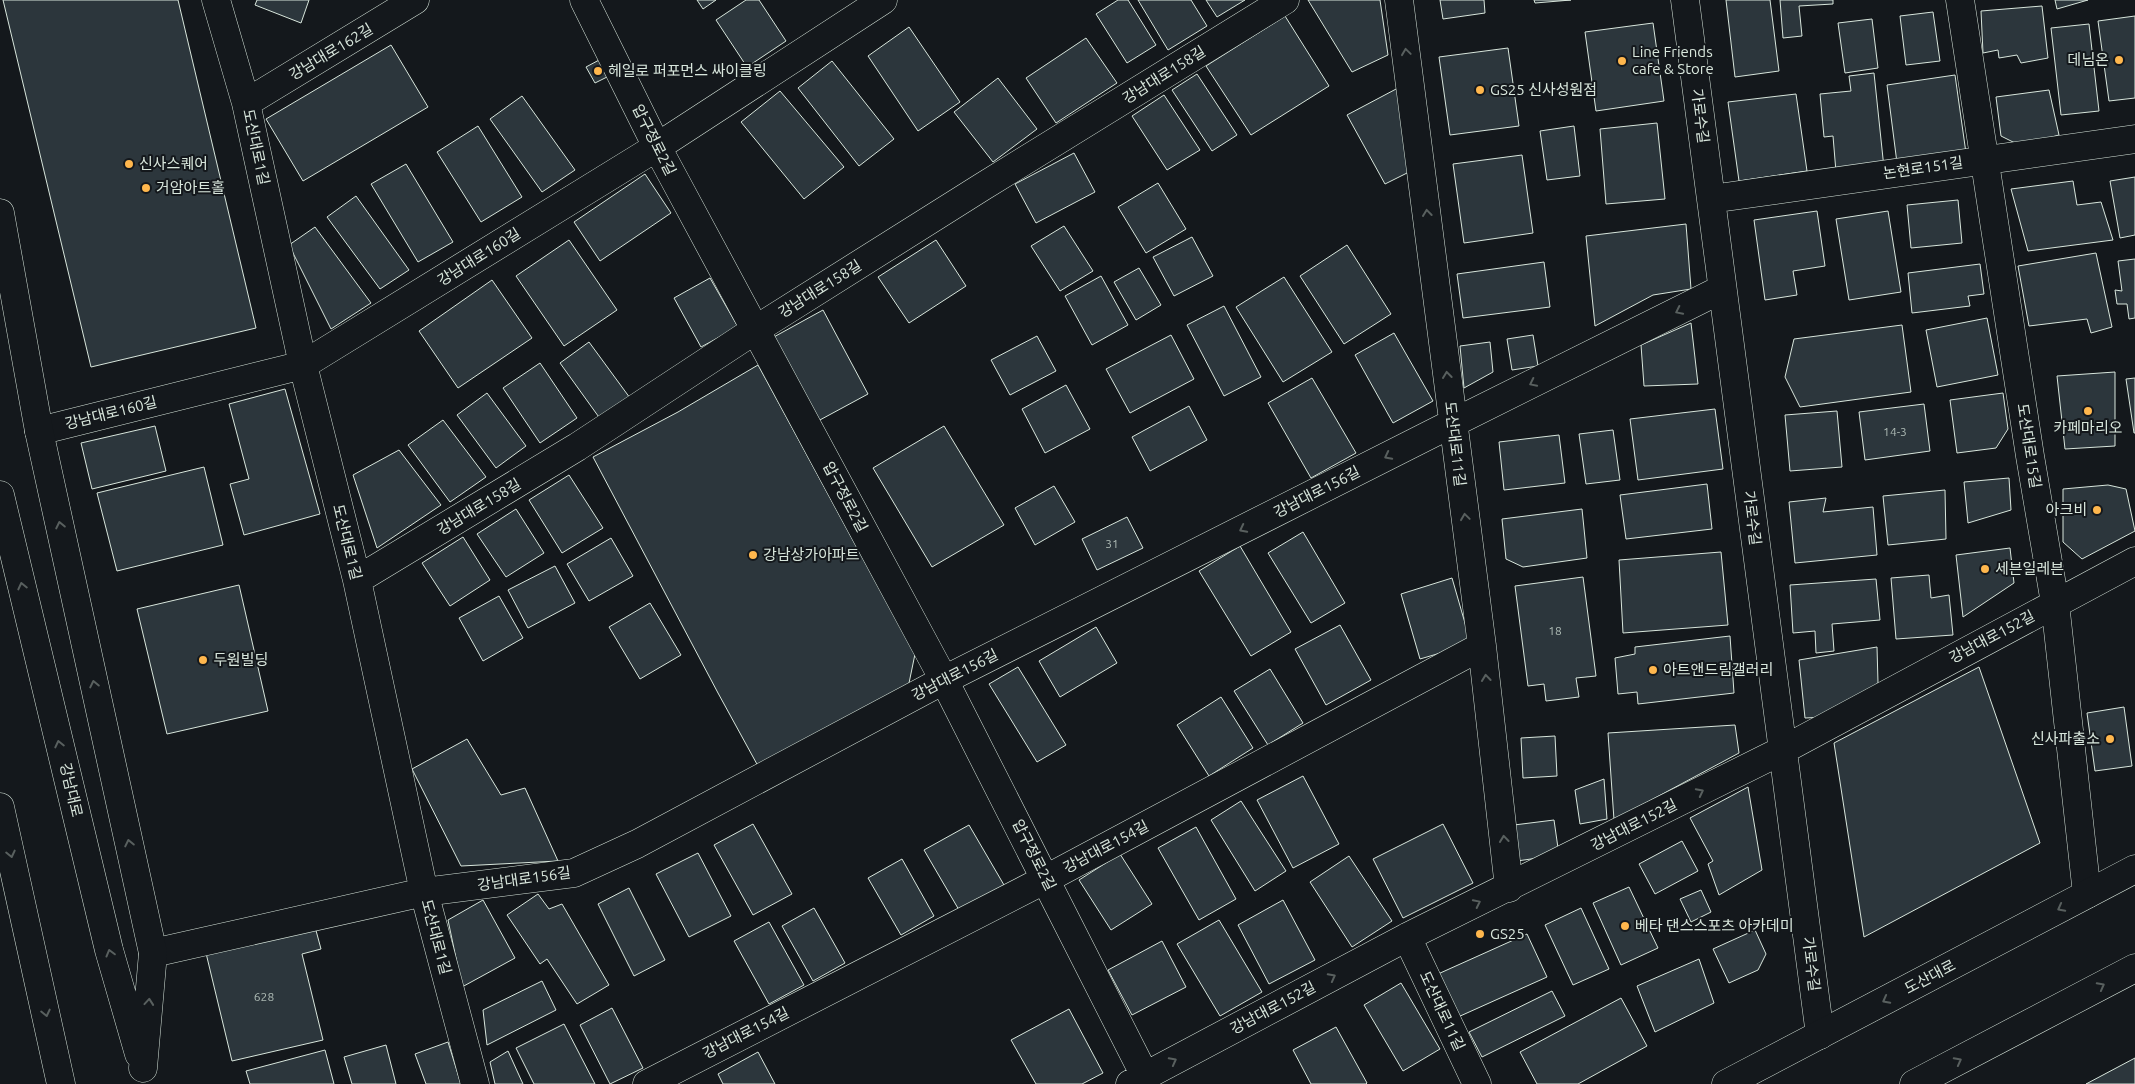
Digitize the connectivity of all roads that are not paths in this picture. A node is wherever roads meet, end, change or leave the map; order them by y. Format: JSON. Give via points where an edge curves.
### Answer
{"nodes":[{"id":1,"x":216,"y":0,"type":"edge"},
{"id":2,"x":415,"y":0,"type":"edge"},
{"id":3,"x":584,"y":0,"type":"edge"},
{"id":4,"x":883,"y":0,"type":"edge"},
{"id":5,"x":1285,"y":0,"type":"edge"},
{"id":6,"x":1399,"y":0,"type":"edge"},
{"id":7,"x":1685,"y":0,"type":"edge"},
{"id":8,"x":1960,"y":0,"type":"edge"},
{"id":9,"x":246,"y":103,"type":"junction"},
{"id":10,"x":2135,"y":139,"type":"edge"},
{"id":11,"x":657,"y":147,"type":"junction"},
{"id":12,"x":1986,"y":159,"type":"junction"},
{"id":13,"x":1711,"y":199,"type":"junction"},
{"id":14,"x":0,"y":213,"type":"edge"},
{"id":15,"x":1722,"y":289,"type":"junction"},
{"id":16,"x":755,"y":330,"type":"junction"},
{"id":17,"x":304,"y":365,"type":"junction"},
{"id":18,"x":1453,"y":423,"type":"junction"},
{"id":19,"x":39,"y":431,"type":"junction"},
{"id":20,"x":0,"y":495,"type":"edge"},
{"id":21,"x":2135,"y":561,"type":"edge"},
{"id":22,"x":357,"y":580,"type":"junction"},
{"id":23,"x":2055,"y":602,"type":"junction"},
{"id":24,"x":1482,"y":646,"type":"junction"},
{"id":25,"x":944,"y":680,"type":"junction"},
{"id":26,"x":1783,"y":750,"type":"junction"},
{"id":27,"x":0,"y":807,"type":"edge"},
{"id":28,"x":2135,"y":869,"type":"edge"},
{"id":29,"x":1046,"y":879,"type":"junction"},
{"id":30,"x":1509,"y":888,"type":"junction"},
{"id":31,"x":424,"y":892,"type":"junction"},
{"id":32,"x":2087,"y":894,"type":"junction"},
{"id":33,"x":1407,"y":938,"type":"junction"},
{"id":34,"x":153,"y":953,"type":"junction"},
{"id":35,"x":2135,"y":968,"type":"edge"},
{"id":36,"x":1820,"y":1035,"type":"junction"},
{"id":37,"x":145,"y":1076,"type":"edge"},
{"id":38,"x":1138,"y":1080,"type":"edge"},
{"id":39,"x":62,"y":1084,"type":"edge"},
{"id":40,"x":475,"y":1084,"type":"edge"},
{"id":41,"x":647,"y":1084,"type":"edge"},
{"id":42,"x":1476,"y":1084,"type":"edge"},
{"id":43,"x":1726,"y":1084,"type":"edge"},
{"id":44,"x":1914,"y":1084,"type":"edge"}],
"edges":[{"from":1,"to":9,"type":"street","name":"도산대로1길"},
{"from":2,"to":9,"type":"street","name":"강남대로162길"},
{"from":3,"to":11,"type":"street","name":"압구정로2길"},
{"from":4,"to":11,"type":"street","name":"강남대로160길"},
{"from":5,"to":16,"type":"street","name":"강남대로158길"},
{"from":18,"to":6,"type":"street","name":"도산대로11길","one_way":true},
{"from":7,"to":13,"type":"street","name":"가로수길"},
{"from":8,"to":12,"type":"street","name":"도산대로15길"},
{"from":9,"to":17,"type":"street","name":"도산대로1길"},
{"from":10,"to":12,"type":"street","name":"논현로151길"},
{"from":11,"to":16,"type":"street","name":"압구정로2길"},
{"from":11,"to":17,"type":"street","name":"강남대로160길"},
{"from":12,"to":13,"type":"street","name":"논현로151길"},
{"from":12,"to":23,"type":"street","name":"도산대로15길"},
{"from":13,"to":15,"type":"street","name":"가로수길"},
{"from":14,"to":19,"type":"street"},
{"from":15,"to":18,"type":"street","name":"강남대로156길","one_way":true},
{"from":15,"to":26,"type":"street","name":"가로수길"},
{"from":16,"to":22,"type":"street","name":"강남대로158길","via":[[577,447]]},
{"from":16,"to":25,"type":"street","name":"압구정로2길"},
{"from":17,"to":19,"type":"street","name":"강남대로160길"},
{"from":17,"to":22,"type":"street","name":"도산대로1길"},
{"from":24,"to":18,"type":"street","name":"도산대로11길","one_way":true},
{"from":18,"to":25,"type":"street","name":"강남대로156길","one_way":true},
{"from":34,"to":19,"type":"street","one_way":true},
{"from":37,"to":20,"type":"street","name":"강남대로","one_way":true,"via":[[109,950]]},
{"from":21,"to":23,"type":"street","name":"강남대로152길"},
{"from":22,"to":31,"type":"street","name":"도산대로1길"},
{"from":23,"to":26,"type":"street","name":"강남대로152길"},
{"from":23,"to":32,"type":"street","name":"도산대로15길"},
{"from":24,"to":29,"type":"street","name":"강남대로154길"},
{"from":30,"to":24,"type":"street","name":"도산대로11길","one_way":true},
{"from":25,"to":29,"type":"street","name":"압구정로2길"},
{"from":25,"to":31,"type":"street","name":"강남대로156길","via":[[637,844],[574,873]]},
{"from":30,"to":26,"type":"street","name":"강남대로152길","one_way":true},
{"from":26,"to":36,"type":"street","name":"가로수길"},
{"from":27,"to":39,"type":"street","one_way":true},
{"from":28,"to":32,"type":"street","name":"도산대로"},
{"from":29,"to":38,"type":"street","name":"압구정로2길"},
{"from":29,"to":41,"type":"street","name":"강남대로154길"},
{"from":33,"to":30,"type":"street","name":"강남대로152길","one_way":true},
{"from":31,"to":34,"type":"street","name":"강남대로156길"},
{"from":31,"to":40,"type":"street","name":"도산대로1길"},
{"from":32,"to":36,"type":"street","name":"도산대로","one_way":true},
{"from":38,"to":33,"type":"street","name":"강남대로152길","one_way":true},
{"from":33,"to":42,"type":"street","name":"도산대로11길"},
{"from":37,"to":34,"type":"street","one_way":true},
{"from":44,"to":35,"type":"street","one_way":true},
{"from":36,"to":43,"type":"street","name":"도산대로"}]}
